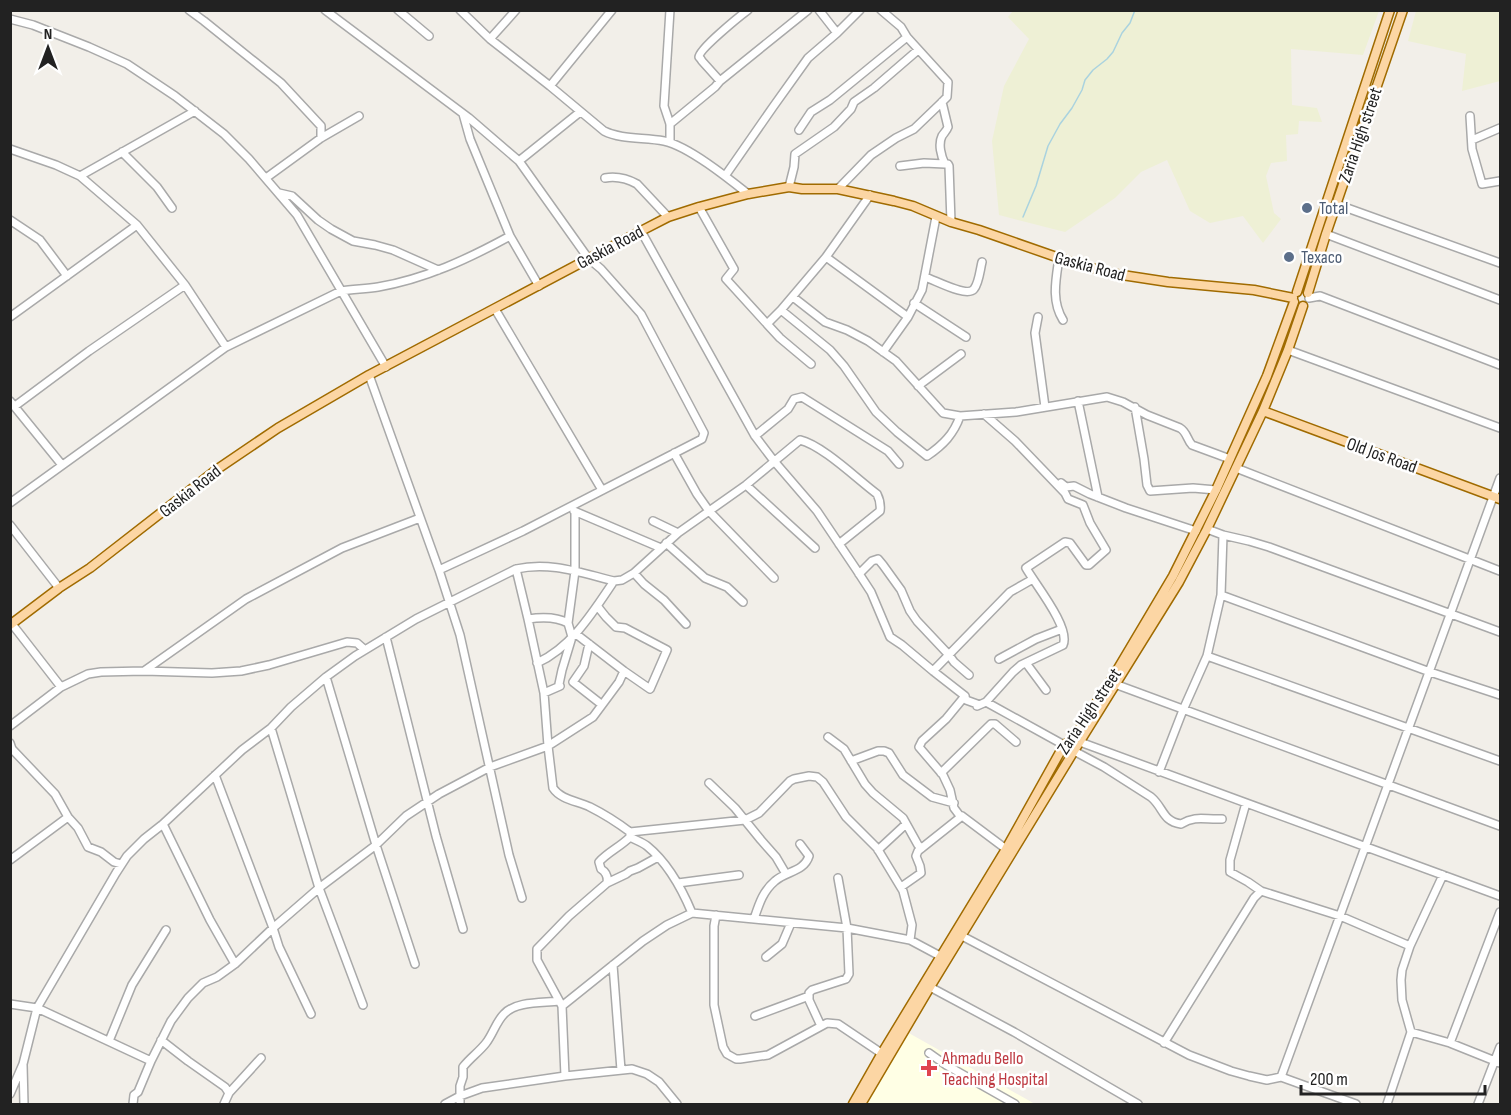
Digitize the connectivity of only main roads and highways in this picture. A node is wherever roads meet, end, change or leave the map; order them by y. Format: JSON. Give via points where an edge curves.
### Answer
{"nodes":[{"id":1,"x":1390,"y":10,"type":"edge"},
{"id":2,"x":1403,"y":10,"type":"edge"},
{"id":3,"x":1308,"y":296,"type":"junction"},
{"id":4,"x":1297,"y":299,"type":"junction"},
{"id":5,"x":1263,"y":411,"type":"junction"},
{"id":6,"x":1497,"y":498,"type":"edge"},
{"id":7,"x":11,"y":625,"type":"edge"},
{"id":8,"x":1113,"y":683,"type":"junction"},
{"id":9,"x":885,"y":1055,"type":"junction"},
{"id":10,"x":853,"y":1104,"type":"edge"},
{"id":11,"x":861,"y":1104,"type":"edge"}],
"edges":[{"from":1,"to":4,"type":"main road","name":"Zaria High street"},
{"from":2,"to":3,"type":"main road","name":"Zaria High street"},
{"from":3,"to":4,"type":"main road","name":"Gaskia Road","via":[[1301,290]]},
{"from":3,"to":4,"type":"main road","name":"Zaria High street","via":[[1307,304]]},
{"from":4,"to":5,"type":"main road","name":"Zaria High street","via":[[1288,350]]},
{"from":4,"to":7,"type":"main road","name":"Gaskia Road","via":[[1254,290],[1109,273],[870,195],[789,187],[748,194],[668,217],[295,417],[216,470]]},
{"from":4,"to":8,"type":"main road","name":"Zaria High street","via":[[1216,490]]},
{"from":5,"to":6,"type":"main road","name":"Old Jos Road"},
{"from":5,"to":8,"type":"main road","name":"Zaria High street","via":[[1179,582]]},
{"from":8,"to":9,"type":"main road","name":"Zaria High street","via":[[962,936]]},
{"from":8,"to":9,"type":"main road","name":"Zaria High street","via":[[1073,739],[1064,745]]},
{"from":9,"to":10,"type":"main road","name":"Zaria High street"},
{"from":9,"to":11,"type":"main road","name":"Zaria High street"}]}
